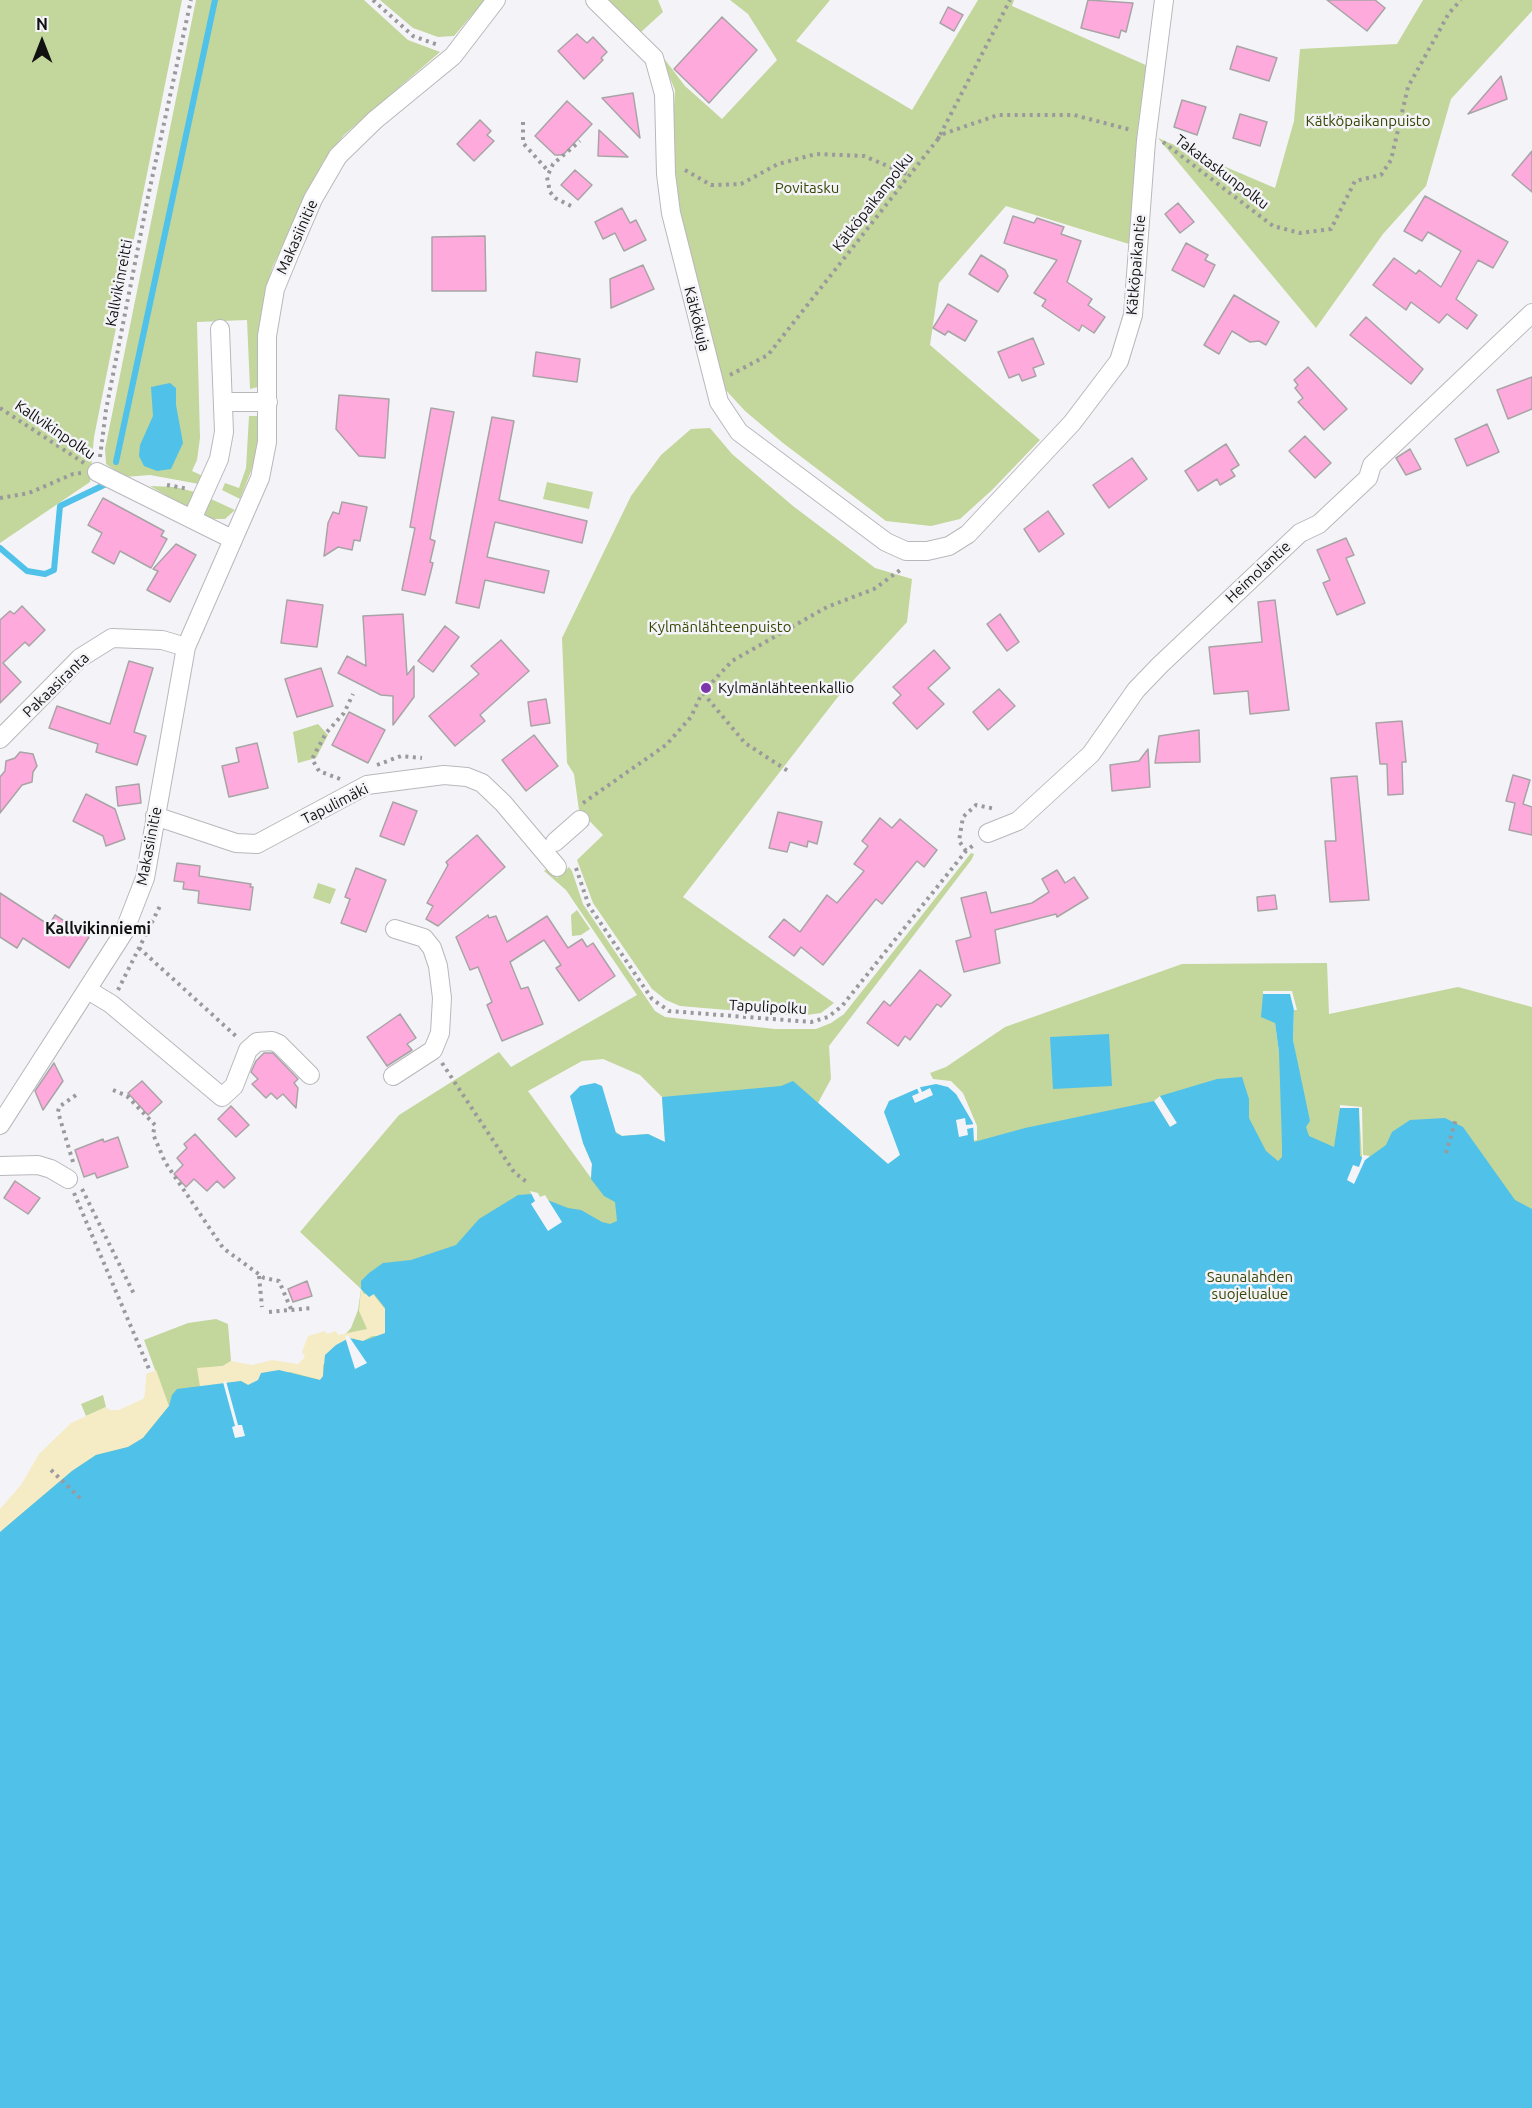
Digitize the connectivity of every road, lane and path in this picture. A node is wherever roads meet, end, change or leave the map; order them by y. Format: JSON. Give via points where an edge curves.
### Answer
{"nodes":[{"id":1,"x":191,"y":0,"type":"edge"},
{"id":2,"x":373,"y":0,"type":"edge"},
{"id":3,"x":496,"y":0,"type":"edge"},
{"id":4,"x":595,"y":0,"type":"edge"},
{"id":5,"x":1010,"y":0,"type":"edge"},
{"id":6,"x":1164,"y":0,"type":"edge"},
{"id":7,"x":1461,"y":0,"type":"edge"},
{"id":8,"x":444,"y":48,"type":"dead end"},
{"id":9,"x":523,"y":122,"type":"dead end"},
{"id":10,"x":1147,"y":134,"type":"junction"},
{"id":11,"x":938,"y":138,"type":"junction"},
{"id":12,"x":580,"y":141,"type":"dead end"},
{"id":13,"x":666,"y":159,"type":"junction"},
{"id":14,"x":549,"y":172,"type":"junction"},
{"id":15,"x":909,"y":175,"type":"junction"},
{"id":16,"x":571,"y":206,"type":"dead end"},
{"id":17,"x":1532,"y":313,"type":"edge"},
{"id":18,"x":220,"y":329,"type":"dead end"},
{"id":19,"x":713,"y":384,"type":"junction"},
{"id":20,"x":224,"y":402,"type":"junction"},
{"id":21,"x":268,"y":402,"type":"junction"},
{"id":22,"x":0,"y":408,"type":"edge"},
{"id":23,"x":97,"y":472,"type":"junction"},
{"id":24,"x":0,"y":498,"type":"edge"},
{"id":25,"x":192,"y":519,"type":"junction"},
{"id":26,"x":232,"y":539,"type":"junction"},
{"id":27,"x":927,"y":551,"type":"junction"},
{"id":28,"x":186,"y":647,"type":"junction"},
{"id":29,"x":702,"y":693,"type":"junction"},
{"id":30,"x":353,"y":694,"type":"dead end"},
{"id":31,"x":0,"y":739,"type":"edge"},
{"id":32,"x":423,"y":758,"type":"dead end"},
{"id":33,"x":374,"y":767,"type":"dead end"},
{"id":34,"x":788,"y":771,"type":"dead end"},
{"id":35,"x":345,"y":778,"type":"dead end"},
{"id":36,"x":581,"y":812,"type":"joint"},
{"id":37,"x":155,"y":816,"type":"junction"},
{"id":38,"x":988,"y":833,"type":"joint"},
{"id":39,"x":555,"y":842,"type":"joint"},
{"id":40,"x":557,"y":867,"type":"dead end"},
{"id":41,"x":159,"y":906,"type":"dead end"},
{"id":42,"x":395,"y":929,"type":"dead end"},
{"id":43,"x":139,"y":948,"type":"junction"},
{"id":44,"x":88,"y":990,"type":"junction"},
{"id":45,"x":111,"y":1004,"type":"junction"},
{"id":46,"x":232,"y":1032,"type":"dead end"},
{"id":47,"x":433,"y":1050,"type":"junction"},
{"id":48,"x":310,"y":1075,"type":"dead end"},
{"id":49,"x":393,"y":1076,"type":"dead end"},
{"id":50,"x":112,"y":1090,"type":"dead end"},
{"id":51,"x":76,"y":1095,"type":"dead end"},
{"id":52,"x":1456,"y":1119,"type":"dead end"},
{"id":53,"x":0,"y":1125,"type":"edge"},
{"id":54,"x":1446,"y":1153,"type":"dead end"},
{"id":55,"x":0,"y":1166,"type":"edge"},
{"id":56,"x":74,"y":1177,"type":"junction"},
{"id":57,"x":530,"y":1184,"type":"dead end"},
{"id":58,"x":259,"y":1275,"type":"junction"},
{"id":59,"x":135,"y":1296,"type":"dead end"},
{"id":60,"x":262,"y":1307,"type":"dead end"},
{"id":61,"x":312,"y":1308,"type":"dead end"},
{"id":62,"x":291,"y":1309,"type":"junction"},
{"id":63,"x":269,"y":1312,"type":"dead end"},
{"id":64,"x":149,"y":1369,"type":"dead end"},
{"id":65,"x":51,"y":1470,"type":"dead end"},
{"id":66,"x":82,"y":1500,"type":"dead end"}],
"edges":[{"from":1,"to":23,"type":"path","name":"Kallvikinreitti","via":[[149,192]]},
{"from":2,"to":8,"type":"path","via":[[413,36]]},
{"from":3,"to":21,"type":"street","name":"Makasiinitie","via":[[453,56],[338,156],[313,199],[275,289],[267,336]]},
{"from":4,"to":13,"type":"street","name":"Kätkökuja","via":[[654,58],[664,93]]},
{"from":5,"to":11,"type":"path","name":"Kätköpaikanpolku"},
{"from":6,"to":10,"type":"street","name":"Kätköpaikantie"},
{"from":7,"to":10,"type":"path","name":"Takataskunpolku","via":[[1449,13],[1408,87],[1391,160],[1381,175],[1355,181],[1331,229],[1300,233],[1273,226],[1158,138]]},
{"from":9,"to":14,"type":"path","via":[[523,143]]},
{"from":10,"to":11,"type":"path","name":"Takataskunpolku","via":[[1074,115],[998,115]]},
{"from":10,"to":27,"type":"street","name":"Kätköpaikantie","via":[[1133,315],[1119,361],[1072,423],[968,534],[950,546]]},
{"from":11,"to":15,"type":"path","name":"Kätköpaikanpolku"},
{"from":12,"to":14,"type":"path"},
{"from":13,"to":15,"type":"path","via":[[711,185],[741,184],[778,164],[816,154],[864,156]]},
{"from":13,"to":19,"type":"street","name":"Kätkökuja","via":[[671,213]]},
{"from":14,"to":16,"type":"path","via":[[550,192]]},
{"from":15,"to":19,"type":"path","name":"Kätköpaikanpolku","via":[[768,355]]},
{"from":17,"to":38,"type":"street","name":"Heimolantie","via":[[1372,465],[1368,478],[1319,524],[1300,533],[1160,665],[1136,690],[1091,754],[1018,821]]},
{"from":18,"to":20,"type":"street"},
{"from":19,"to":27,"type":"street","name":"Kätkökuja","via":[[718,402],[739,432],[886,542],[906,551]]},
{"from":20,"to":21,"type":"street"},
{"from":20,"to":25,"type":"street","via":[[219,459]]},
{"from":21,"to":26,"type":"street","name":"Makasiinitie","via":[[267,442],[260,478]]},
{"from":22,"to":23,"type":"path","name":"Kallvikinpolku"},
{"from":23,"to":24,"type":"path","via":[[73,474],[29,493]]},
{"from":23,"to":25,"type":"street"},
{"from":25,"to":26,"type":"street"},
{"from":26,"to":28,"type":"street","name":"Makasiinitie"},
{"from":27,"to":29,"type":"path","via":[[874,589],[828,607],[732,661]]},
{"from":28,"to":31,"type":"street","name":"Pakaasiranta","via":[[162,640],[112,638],[80,657]]},
{"from":28,"to":37,"type":"street","name":"Makasiinitie"},
{"from":29,"to":34,"type":"path","via":[[745,743]]},
{"from":29,"to":36,"type":"path","via":[[691,717],[666,745]]},
{"from":30,"to":35,"type":"path","via":[[312,759],[326,776]]},
{"from":32,"to":33,"type":"path","via":[[392,757]]},
{"from":36,"to":39,"type":"street"},
{"from":37,"to":40,"type":"street","name":"Tapulimäki","via":[[236,843],[257,844],[367,785],[444,775],[467,777],[482,783],[503,803]]},
{"from":37,"to":44,"type":"street","name":"Makasiinitie","via":[[145,878],[124,932]]},
{"from":38,"to":39,"type":"path","name":"Tapulipolku","via":[[966,851],[842,1006],[828,1017],[811,1022],[669,1011],[652,999],[589,906],[577,868]]},
{"from":41,"to":43,"type":"path"},
{"from":42,"to":47,"type":"street","via":[[424,938],[438,966],[442,998],[440,1033]]},
{"from":43,"to":45,"type":"path"},
{"from":43,"to":46,"type":"path"},
{"from":44,"to":45,"type":"street"},
{"from":44,"to":53,"type":"street","name":"Makasiinitie"},
{"from":45,"to":48,"type":"street","via":[[222,1097],[234,1086],[248,1050],[257,1042],[279,1044]]},
{"from":47,"to":49,"type":"street"},
{"from":47,"to":57,"type":"path","via":[[514,1172]]},
{"from":50,"to":58,"type":"path","via":[[127,1096],[155,1125],[155,1142],[171,1173],[223,1248]]},
{"from":51,"to":56,"type":"path","via":[[58,1112]]},
{"from":52,"to":54,"type":"path"},
{"from":55,"to":56,"type":"street","via":[[38,1166]]},
{"from":56,"to":59,"type":"path"},
{"from":56,"to":64,"type":"path"},
{"from":58,"to":60,"type":"path"},
{"from":58,"to":62,"type":"path","via":[[279,1281]]},
{"from":61,"to":62,"type":"path"},
{"from":62,"to":63,"type":"path"},
{"from":65,"to":66,"type":"path"}]}
